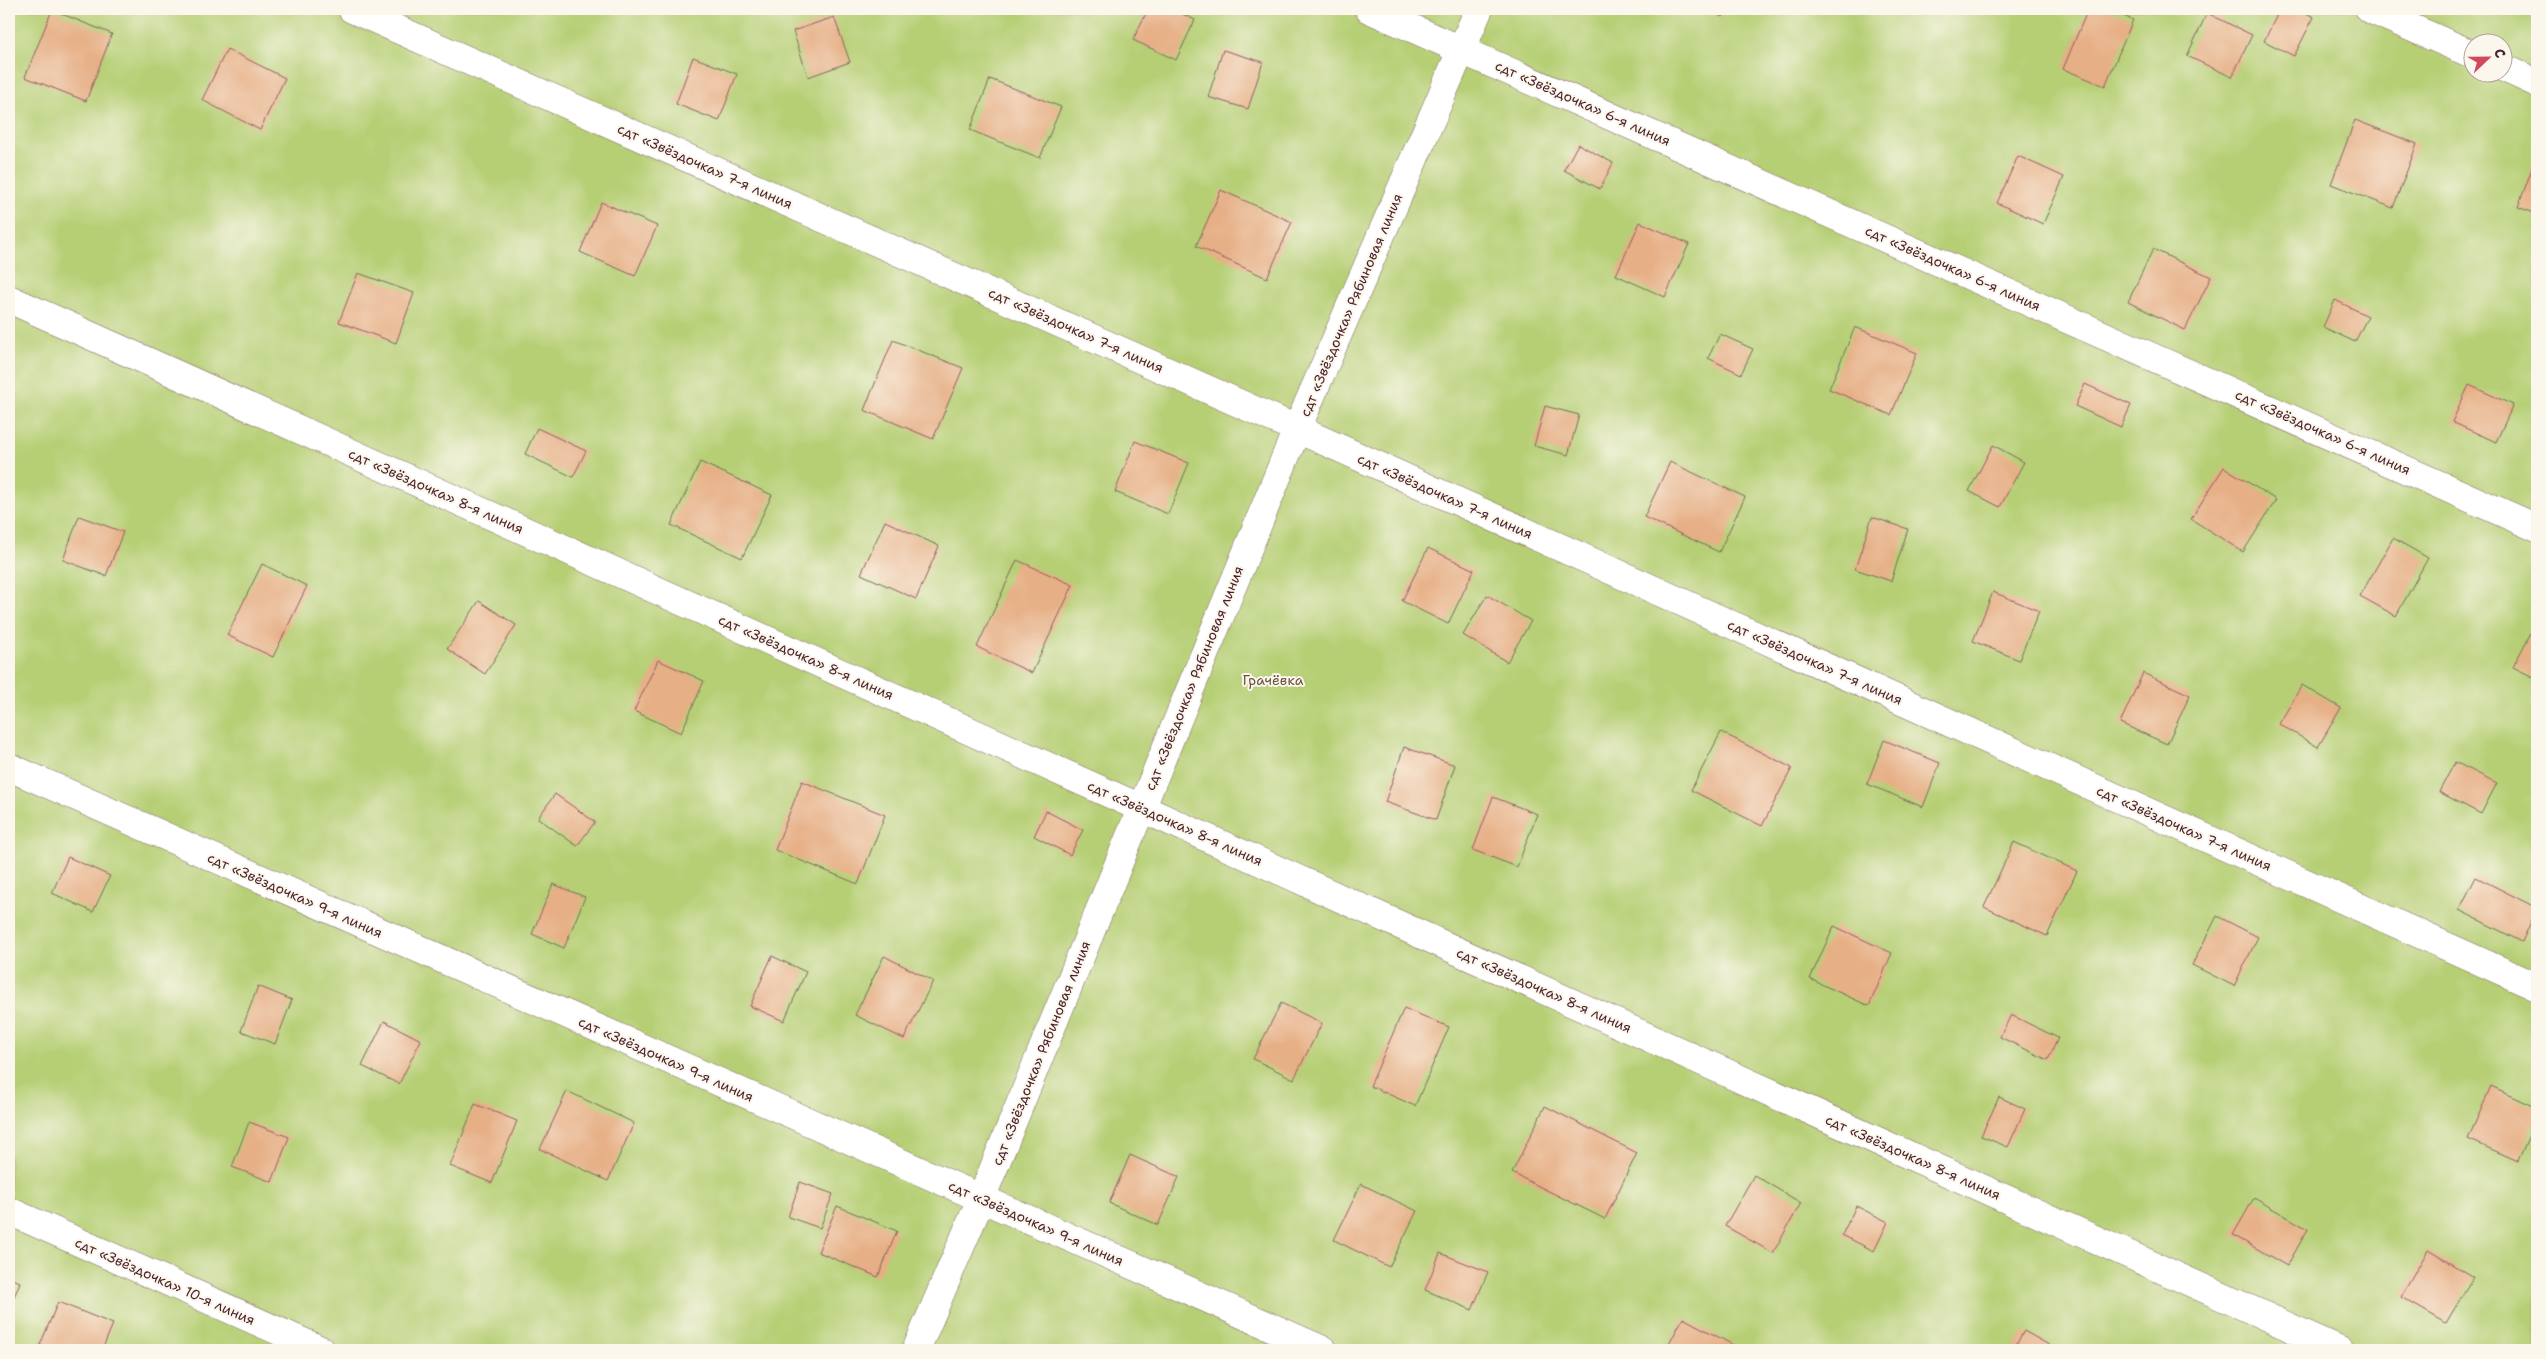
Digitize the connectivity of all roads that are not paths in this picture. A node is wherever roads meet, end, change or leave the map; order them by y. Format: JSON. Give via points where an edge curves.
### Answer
{"nodes":[{"id":1,"x":352,"y":9,"type":"edge"},
{"id":2,"x":1369,"y":9,"type":"edge"},
{"id":3,"x":1479,"y":9,"type":"edge"},
{"id":4,"x":2369,"y":9,"type":"edge"},
{"id":5,"x":1462,"y":49,"type":"junction"},
{"id":6,"x":2464,"y":51,"type":"edge"},
{"id":7,"x":2514,"y":73,"type":"edge"},
{"id":8,"x":2537,"y":83,"type":"edge"},
{"id":9,"x":9,"y":299,"type":"edge"},
{"id":10,"x":1297,"y":429,"type":"junction"},
{"id":11,"x":2537,"y":528,"type":"edge"},
{"id":12,"x":9,"y":767,"type":"edge"},
{"id":13,"x":1141,"y":808,"type":"junction"},
{"id":14,"x":2537,"y":987,"type":"edge"},
{"id":15,"x":981,"y":1199,"type":"junction"},
{"id":16,"x":9,"y":1211,"type":"edge"},
{"id":17,"x":321,"y":1350,"type":"edge"},
{"id":18,"x":916,"y":1350,"type":"edge"},
{"id":19,"x":1323,"y":1350,"type":"edge"},
{"id":20,"x":2340,"y":1350,"type":"edge"}],
"edges":[{"from":1,"to":10,"type":"street","name":"сдт «Звёздочка» 7-я линия"},
{"from":2,"to":5,"type":"street","name":"сдт «Звёздочка» 6-я линия"},
{"from":3,"to":5,"type":"street","name":"сдт «Звёздочка» Рябиновая линия"},
{"from":4,"to":6,"type":"street"},
{"from":5,"to":10,"type":"street","name":"сдт «Звёздочка» Рябиновая линия"},
{"from":5,"to":11,"type":"street","name":"сдт «Звёздочка» 6-я линия"},
{"from":7,"to":8,"type":"street"},
{"from":9,"to":13,"type":"street","name":"сдт «Звёздочка» 8-я линия"},
{"from":10,"to":13,"type":"street","name":"сдт «Звёздочка» Рябиновая линия"},
{"from":10,"to":14,"type":"street","name":"сдт «Звёздочка» 7-я линия"},
{"from":12,"to":15,"type":"street","name":"сдт «Звёздочка» 9-я линия"},
{"from":13,"to":15,"type":"street","name":"сдт «Звёздочка» Рябиновая линия"},
{"from":13,"to":20,"type":"street","name":"сдт «Звёздочка» 8-я линия"},
{"from":15,"to":18,"type":"street","name":"сдт «Звёздочка» Рябиновая линия"},
{"from":15,"to":19,"type":"street","name":"сдт «Звёздочка» 9-я линия"},
{"from":16,"to":17,"type":"street","name":"сдт «Звёздочка» 10-я линия"}]}
